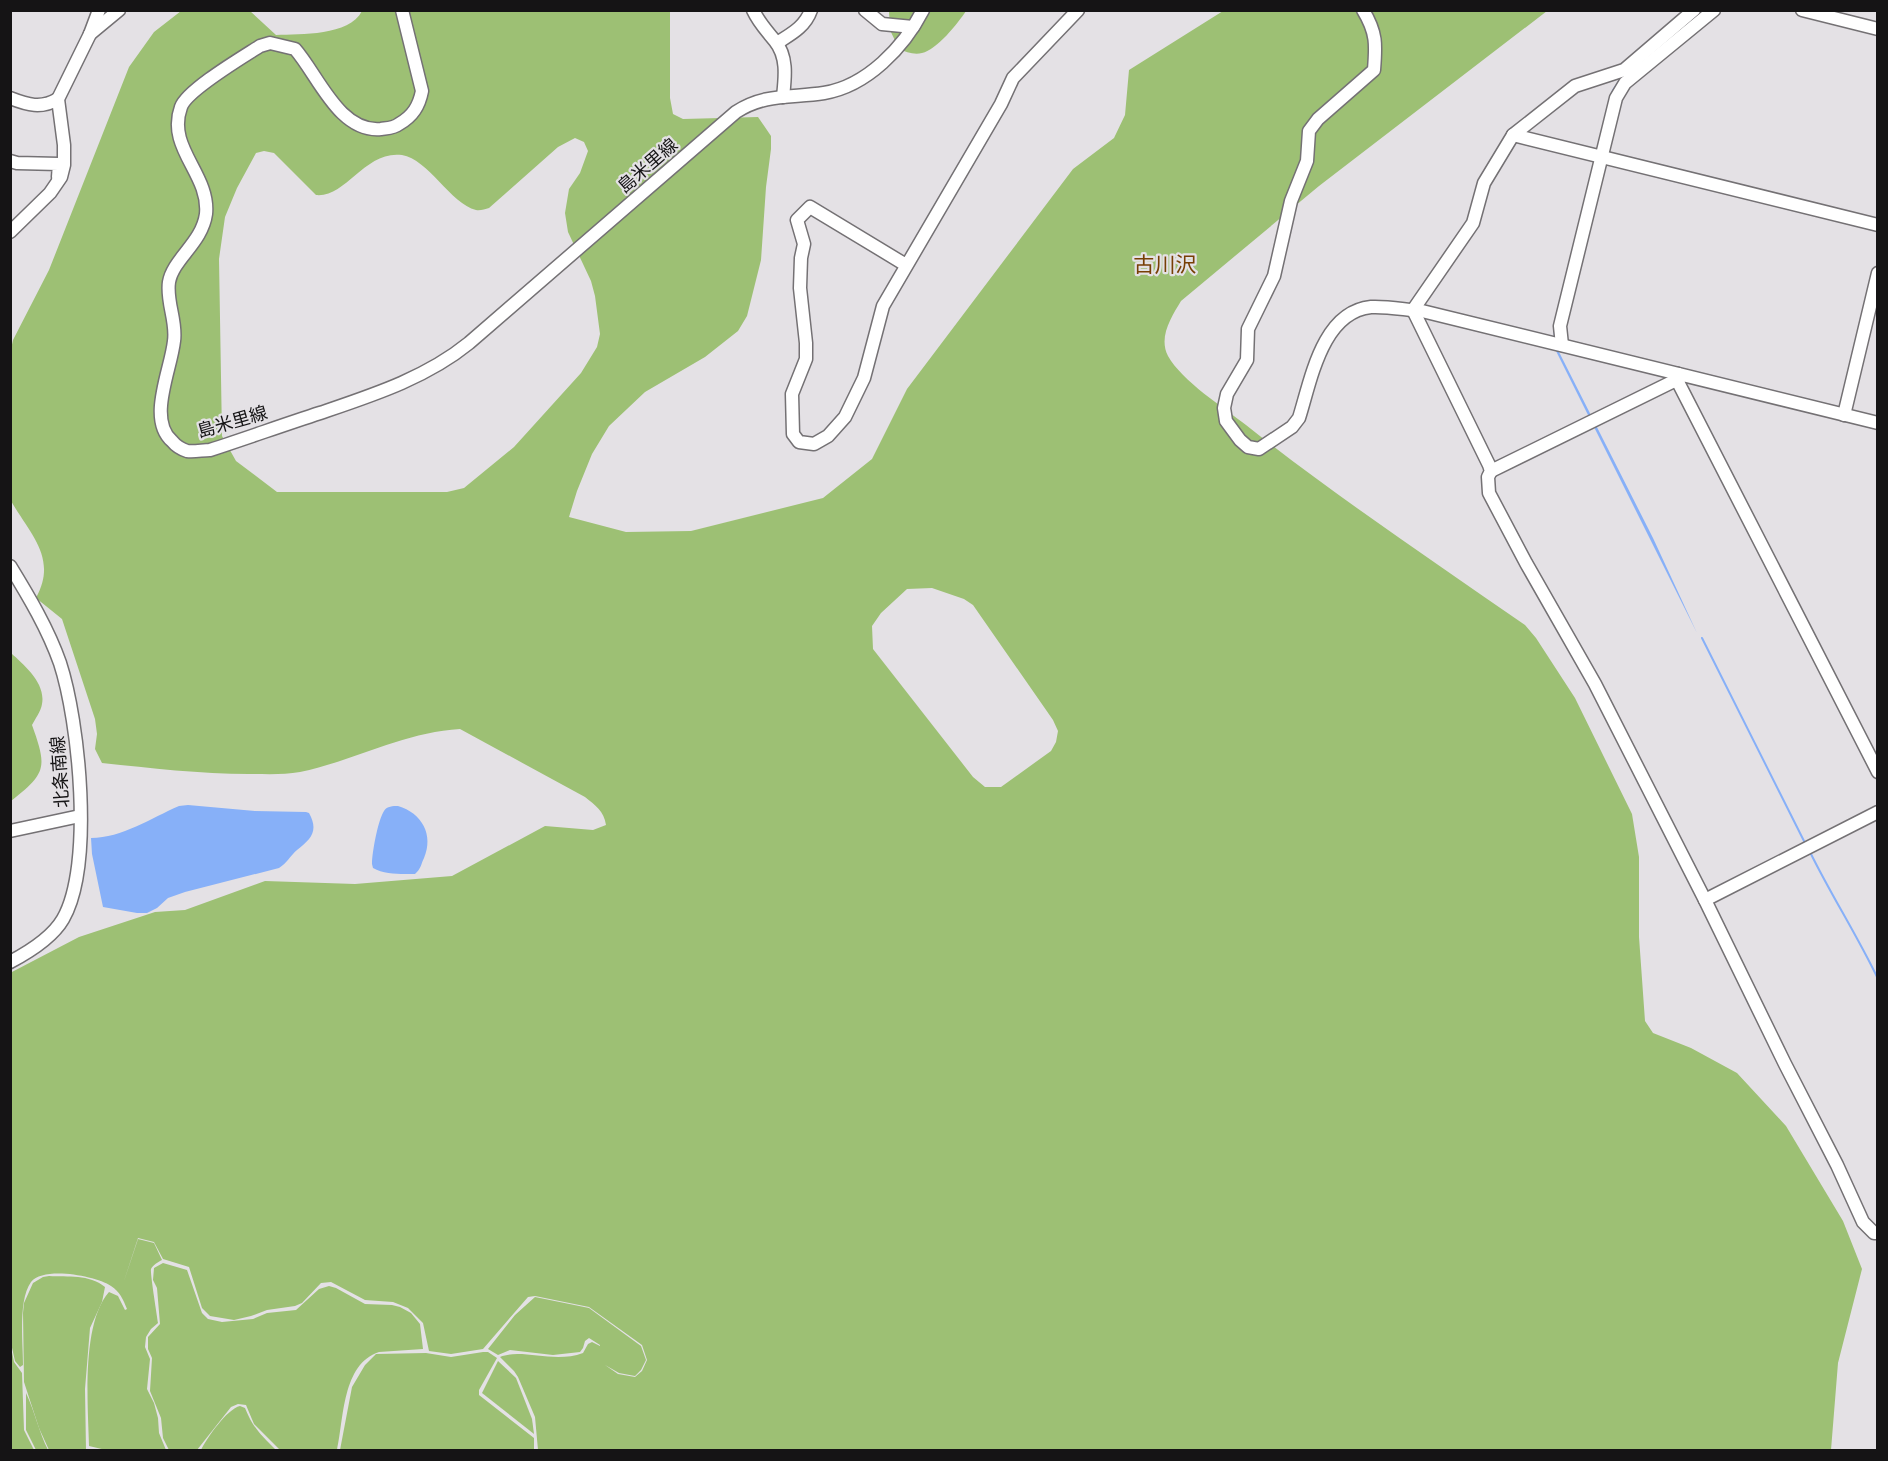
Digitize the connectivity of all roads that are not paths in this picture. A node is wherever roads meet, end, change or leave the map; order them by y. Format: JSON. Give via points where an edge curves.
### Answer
{"nodes":[{"id":1,"x":99,"y":10,"type":"edge"},
{"id":2,"x":119,"y":10,"type":"edge"},
{"id":3,"x":402,"y":10,"type":"edge"},
{"id":4,"x":753,"y":10,"type":"edge"},
{"id":5,"x":811,"y":10,"type":"edge"},
{"id":6,"x":865,"y":10,"type":"edge"},
{"id":7,"x":923,"y":10,"type":"edge"},
{"id":8,"x":1078,"y":10,"type":"edge"},
{"id":9,"x":1363,"y":10,"type":"edge"},
{"id":10,"x":1694,"y":10,"type":"edge"},
{"id":11,"x":1714,"y":10,"type":"edge"},
{"id":12,"x":1802,"y":10,"type":"edge"},
{"id":13,"x":913,"y":27,"type":"junction"},
{"id":14,"x":1878,"y":29,"type":"edge"},
{"id":15,"x":90,"y":34,"type":"junction"},
{"id":16,"x":777,"y":43,"type":"junction"},
{"id":17,"x":783,"y":97,"type":"junction"},
{"id":18,"x":10,"y":98,"type":"edge"},
{"id":19,"x":58,"y":99,"type":"junction"},
{"id":20,"x":1513,"y":135,"type":"junction"},
{"id":21,"x":1601,"y":157,"type":"junction"},
{"id":22,"x":10,"y":161,"type":"edge"},
{"id":23,"x":58,"y":181,"type":"junction"},
{"id":24,"x":1878,"y":225,"type":"edge"},
{"id":25,"x":10,"y":232,"type":"edge"},
{"id":26,"x":906,"y":265,"type":"dead end"},
{"id":27,"x":1878,"y":273,"type":"edge"},
{"id":28,"x":1413,"y":310,"type":"junction"},
{"id":29,"x":1562,"y":345,"type":"junction"},
{"id":30,"x":1678,"y":374,"type":"junction"},
{"id":31,"x":1844,"y":414,"type":"junction"},
{"id":32,"x":1878,"y":423,"type":"edge"},
{"id":33,"x":1491,"y":471,"type":"junction"},
{"id":34,"x":10,"y":566,"type":"edge"},
{"id":35,"x":1878,"y":772,"type":"edge"},
{"id":36,"x":1878,"y":812,"type":"edge"},
{"id":37,"x":80,"y":816,"type":"junction"},
{"id":38,"x":10,"y":831,"type":"edge"},
{"id":39,"x":1705,"y":900,"type":"junction"},
{"id":40,"x":10,"y":962,"type":"edge"},
{"id":41,"x":1878,"y":1233,"type":"edge"}],
"edges":[{"from":1,"to":15,"type":"street"},
{"from":2,"to":15,"type":"street"},
{"from":3,"to":17,"type":"street","name":"島米里線","via":[[422,91],[420,104],[395,127],[376,129],[357,124],[329,99],[295,49],[270,43],[193,91],[181,104],[177,132],[202,188],[206,216],[194,244],[173,270],[169,282],[174,341],[160,421],[168,438],[178,447],[188,451],[210,450],[360,400],[434,367],[470,343],[736,111],[750,102]]},
{"from":4,"to":16,"type":"street","via":[[760,25]]},
{"from":5,"to":16,"type":"street","via":[[798,30]]},
{"from":6,"to":13,"type":"street","via":[[882,24]]},
{"from":7,"to":13,"type":"street","name":"島米里線"},
{"from":8,"to":26,"type":"street","via":[[1013,78],[883,306],[864,378],[845,417],[828,436],[814,444],[799,442],[793,434],[792,394],[806,359],[806,343],[800,288],[804,244],[797,220],[810,207]]},
{"from":9,"to":28,"type":"street","via":[[1376,39],[1374,70],[1309,131],[1307,161],[1291,201],[1274,276],[1248,329],[1246,360],[1227,394],[1226,421],[1248,447],[1259,449],[1277,439],[1299,418],[1320,350],[1345,317],[1369,307]]},
{"from":10,"to":20,"type":"street","via":[[1624,70],[1575,86]]},
{"from":11,"to":21,"type":"street","via":[[1625,83],[1616,98]]},
{"from":12,"to":14,"type":"street"},
{"from":13,"to":17,"type":"street","name":"島米里線","via":[[882,64],[854,85],[825,93]]},
{"from":15,"to":19,"type":"street"},
{"from":16,"to":17,"type":"street","via":[[784,57]]},
{"from":18,"to":19,"type":"street","via":[[47,106]]},
{"from":19,"to":23,"type":"street","via":[[64,145],[64,165]]},
{"from":20,"to":21,"type":"street"},
{"from":20,"to":28,"type":"street","via":[[1484,183],[1473,223]]},
{"from":21,"to":24,"type":"street"},
{"from":21,"to":29,"type":"street","via":[[1560,326]]},
{"from":22,"to":23,"type":"street","via":[[59,164]]},
{"from":23,"to":25,"type":"street"},
{"from":27,"to":31,"type":"street"},
{"from":28,"to":29,"type":"street"},
{"from":28,"to":33,"type":"street"},
{"from":29,"to":30,"type":"street"},
{"from":30,"to":31,"type":"street"},
{"from":30,"to":33,"type":"street","via":[[1674,381]]},
{"from":30,"to":35,"type":"street","via":[[1679,384]]},
{"from":31,"to":32,"type":"street"},
{"from":33,"to":39,"type":"street","via":[[1489,492],[1595,684]]},
{"from":34,"to":37,"type":"street","name":"北条南線","via":[[47,631],[60,664],[75,735]]},
{"from":36,"to":39,"type":"street"},
{"from":37,"to":38,"type":"street"},
{"from":37,"to":40,"type":"street","name":"北条南線","via":[[78,871],[62,920],[45,939]]},
{"from":39,"to":41,"type":"street","via":[[1863,1222]]}]}
